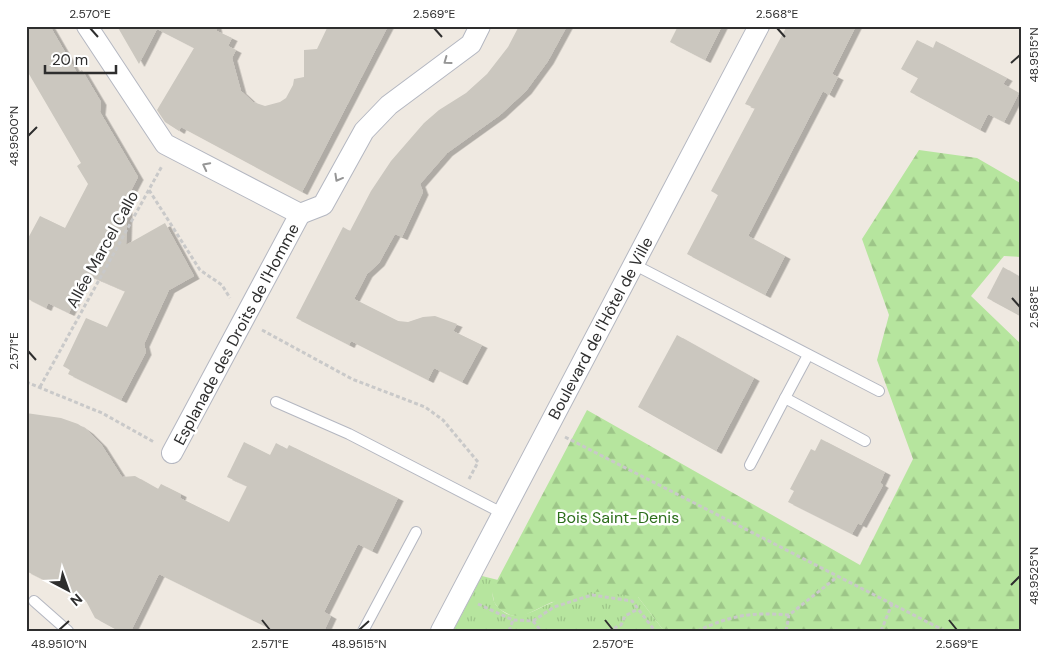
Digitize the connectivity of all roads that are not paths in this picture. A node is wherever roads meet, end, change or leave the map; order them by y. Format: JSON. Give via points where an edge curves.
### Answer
{"nodes":[{"id":1,"x":88,"y":26,"type":"edge"},
{"id":2,"x":480,"y":26,"type":"edge"},
{"id":3,"x":759,"y":26,"type":"edge"},
{"id":4,"x":300,"y":214,"type":"junction"},
{"id":5,"x":634,"y":264,"type":"junction"},
{"id":6,"x":808,"y":354,"type":"junction"},
{"id":7,"x":879,"y":391,"type":"dead end"},
{"id":8,"x":785,"y":398,"type":"junction"},
{"id":9,"x":276,"y":402,"type":"dead end"},
{"id":10,"x":865,"y":441,"type":"dead end"},
{"id":11,"x":172,"y":453,"type":"road end"},
{"id":12,"x":750,"y":465,"type":"dead end"},
{"id":13,"x":502,"y":513,"type":"junction"},
{"id":14,"x":416,"y":532,"type":"dead end"},
{"id":15,"x":34,"y":600,"type":"dead end"},
{"id":16,"x":68,"y":631,"type":"edge"},
{"id":17,"x":363,"y":631,"type":"edge"},
{"id":18,"x":441,"y":631,"type":"edge"}],
"edges":[{"from":4,"to":1,"type":"street","one_way":true,"via":[[165,144]]},
{"from":2,"to":4,"type":"street","one_way":true,"via":[[471,44],[390,105],[364,131],[323,205]]},
{"from":3,"to":5,"type":"street","name":"Boulevard de l'Hôtel de Ville"},
{"from":4,"to":11,"type":"street","name":"Esplanade des Droits de l'Homme"},
{"from":5,"to":6,"type":"lane"},
{"from":5,"to":13,"type":"street","name":"Boulevard de l'Hôtel de Ville"},
{"from":6,"to":7,"type":"lane"},
{"from":6,"to":8,"type":"lane"},
{"from":8,"to":10,"type":"lane"},
{"from":8,"to":12,"type":"lane"},
{"from":9,"to":13,"type":"lane","via":[[349,434]]},
{"from":13,"to":18,"type":"street","name":"Boulevard de l'Hôtel de Ville"},
{"from":14,"to":17,"type":"lane"},
{"from":15,"to":16,"type":"lane"}]}
